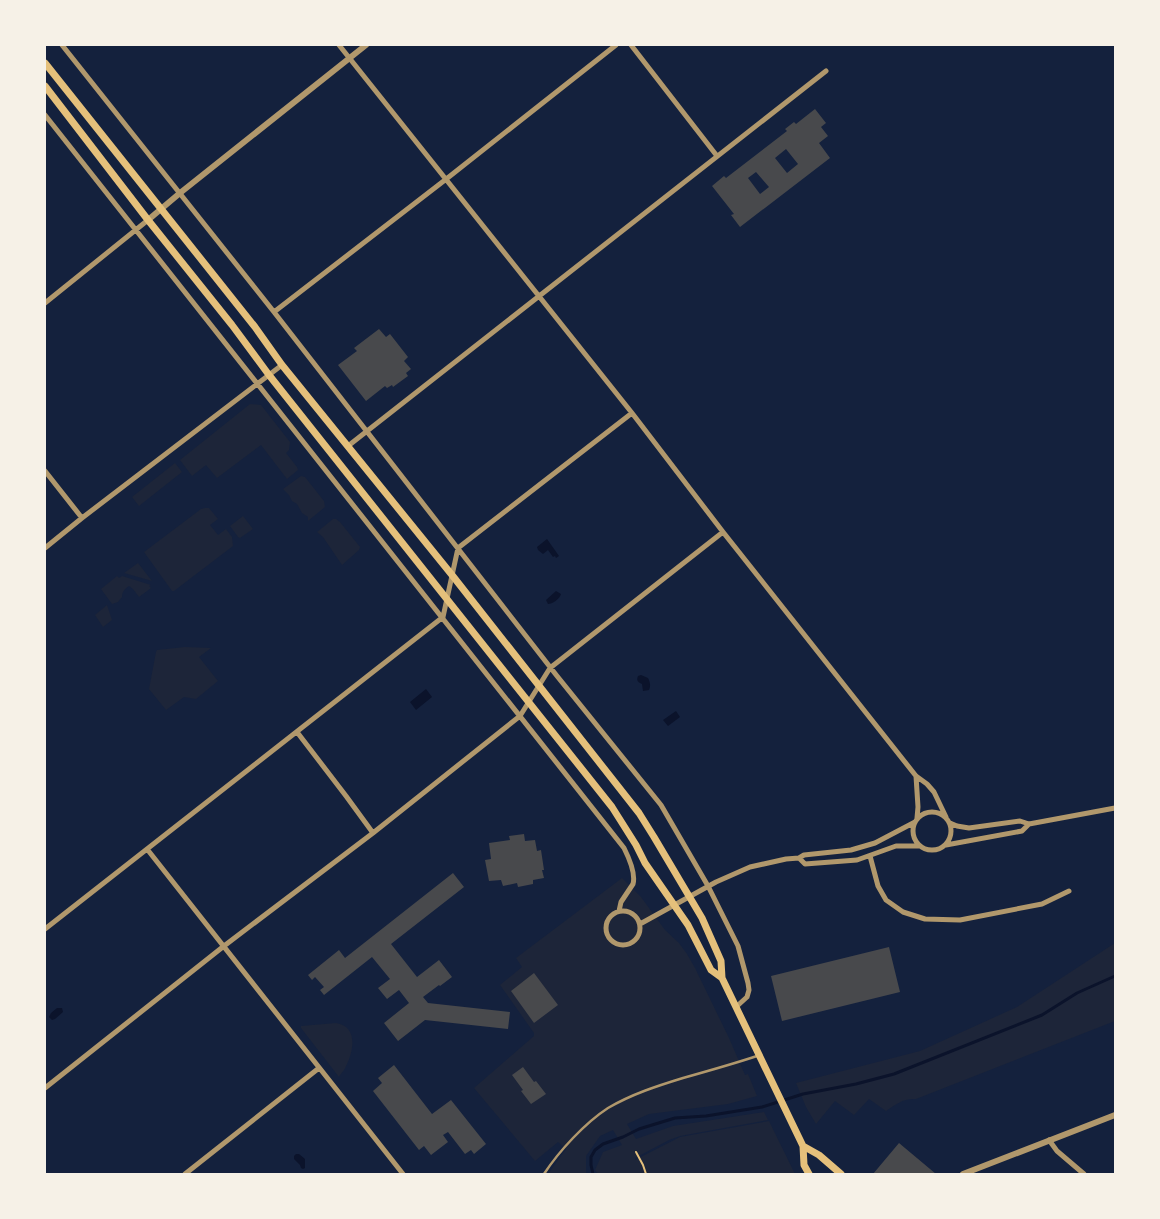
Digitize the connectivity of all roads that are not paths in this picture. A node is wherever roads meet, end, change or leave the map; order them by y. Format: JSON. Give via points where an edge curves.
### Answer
{"nodes":[{"id":1,"x":62,"y":45,"type":"edge"},
{"id":2,"x":339,"y":45,"type":"edge"},
{"id":3,"x":366,"y":45,"type":"edge"},
{"id":4,"x":616,"y":45,"type":"edge"},
{"id":5,"x":631,"y":45,"type":"edge"},
{"id":6,"x":349,"y":58,"type":"junction"},
{"id":7,"x":45,"y":63,"type":"edge"},
{"id":8,"x":826,"y":71,"type":"dead end"},
{"id":9,"x":45,"y":86,"type":"edge"},
{"id":10,"x":45,"y":115,"type":"edge"},
{"id":11,"x":717,"y":156,"type":"junction"},
{"id":12,"x":445,"y":180,"type":"junction"},
{"id":13,"x":180,"y":194,"type":"junction"},
{"id":14,"x":161,"y":209,"type":"junction"},
{"id":15,"x":148,"y":220,"type":"junction"},
{"id":16,"x":136,"y":230,"type":"junction"},
{"id":17,"x":539,"y":296,"type":"junction"},
{"id":18,"x":45,"y":303,"type":"edge"},
{"id":19,"x":274,"y":312,"type":"junction"},
{"id":20,"x":282,"y":365,"type":"junction"},
{"id":21,"x":269,"y":375,"type":"junction"},
{"id":22,"x":258,"y":384,"type":"junction"},
{"id":23,"x":632,"y":413,"type":"junction"},
{"id":24,"x":366,"y":432,"type":"junction"},
{"id":25,"x":348,"y":446,"type":"junction"},
{"id":26,"x":45,"y":471,"type":"edge"},
{"id":27,"x":82,"y":518,"type":"junction"},
{"id":28,"x":723,"y":532,"type":"junction"},
{"id":29,"x":45,"y":548,"type":"edge"},
{"id":30,"x":458,"y":548,"type":"junction"},
{"id":31,"x":452,"y":575,"type":"junction"},
{"id":32,"x":447,"y":598,"type":"junction"},
{"id":33,"x":442,"y":617,"type":"junction"},
{"id":34,"x":550,"y":668,"type":"junction"},
{"id":35,"x":539,"y":686,"type":"junction"},
{"id":36,"x":528,"y":702,"type":"junction"},
{"id":37,"x":520,"y":716,"type":"junction"},
{"id":38,"x":297,"y":732,"type":"junction"},
{"id":39,"x":916,"y":776,"type":"junction"},
{"id":40,"x":1115,"y":808,"type":"edge"},
{"id":41,"x":946,"y":817,"type":"junction"},
{"id":42,"x":916,"y":820,"type":"junction"},
{"id":43,"x":950,"y":823,"type":"junction"},
{"id":44,"x":1029,"y":824,"type":"junction"},
{"id":45,"x":373,"y":833,"type":"junction"},
{"id":46,"x":945,"y":845,"type":"junction"},
{"id":47,"x":920,"y":846,"type":"junction"},
{"id":48,"x":147,"y":849,"type":"junction"},
{"id":49,"x":870,"y":856,"type":"junction"},
{"id":50,"x":799,"y":858,"type":"junction"},
{"id":51,"x":708,"y":886,"type":"junction"},
{"id":52,"x":1069,"y":891,"type":"dead end"},
{"id":53,"x":690,"y":897,"type":"junction"},
{"id":54,"x":675,"y":905,"type":"junction"},
{"id":55,"x":619,"y":911,"type":"junction"},
{"id":56,"x":640,"y":924,"type":"junction"},
{"id":57,"x":45,"y":929,"type":"edge"},
{"id":58,"x":224,"y":946,"type":"junction"},
{"id":59,"x":722,"y":978,"type":"junction"},
{"id":60,"x":736,"y":1006,"type":"junction"},
{"id":61,"x":759,"y":1055,"type":"junction"},
{"id":62,"x":320,"y":1068,"type":"junction"},
{"id":63,"x":45,"y":1088,"type":"edge"},
{"id":64,"x":1115,"y":1115,"type":"edge"},
{"id":65,"x":1049,"y":1140,"type":"junction"},
{"id":66,"x":803,"y":1146,"type":"junction"},
{"id":67,"x":185,"y":1174,"type":"edge"},
{"id":68,"x":403,"y":1174,"type":"edge"},
{"id":69,"x":544,"y":1174,"type":"edge"},
{"id":70,"x":808,"y":1174,"type":"edge"},
{"id":71,"x":841,"y":1174,"type":"edge"},
{"id":72,"x":963,"y":1174,"type":"edge"},
{"id":73,"x":1084,"y":1174,"type":"edge"}],
"edges":[{"from":1,"to":13,"type":"street"},
{"from":2,"to":6,"type":"street"},
{"from":3,"to":6,"type":"street"},
{"from":4,"to":12,"type":"street"},
{"from":5,"to":11,"type":"street"},
{"from":6,"to":12,"type":"street"},
{"from":6,"to":13,"type":"street"},
{"from":7,"to":14,"type":"main road"},
{"from":8,"to":11,"type":"street"},
{"from":9,"to":15,"type":"main road"},
{"from":10,"to":16,"type":"street"},
{"from":11,"to":17,"type":"street"},
{"from":12,"to":17,"type":"street"},
{"from":12,"to":19,"type":"street"},
{"from":13,"to":14,"type":"street"},
{"from":13,"to":19,"type":"street"},
{"from":14,"to":15,"type":"street"},
{"from":14,"to":20,"type":"main road"},
{"from":15,"to":16,"type":"street"},
{"from":15,"to":21,"type":"main road"},
{"from":16,"to":18,"type":"street"},
{"from":16,"to":22,"type":"street"},
{"from":17,"to":23,"type":"street"},
{"from":17,"to":24,"type":"street"},
{"from":19,"to":24,"type":"street"},
{"from":20,"to":21,"type":"street"},
{"from":20,"to":25,"type":"main road"},
{"from":21,"to":22,"type":"street"},
{"from":21,"to":32,"type":"main road"},
{"from":22,"to":27,"type":"street"},
{"from":22,"to":33,"type":"street"},
{"from":23,"to":28,"type":"street"},
{"from":23,"to":30,"type":"street"},
{"from":24,"to":25,"type":"street"},
{"from":24,"to":30,"type":"street"},
{"from":25,"to":31,"type":"main road"},
{"from":26,"to":27,"type":"street"},
{"from":27,"to":29,"type":"street"},
{"from":28,"to":34,"type":"street"},
{"from":28,"to":39,"type":"street"},
{"from":30,"to":31,"type":"street"},
{"from":30,"to":34,"type":"street"},
{"from":31,"to":32,"type":"street"},
{"from":31,"to":35,"type":"main road"},
{"from":32,"to":33,"type":"street"},
{"from":32,"to":36,"type":"main road"},
{"from":33,"to":37,"type":"street"},
{"from":33,"to":38,"type":"street"},
{"from":34,"to":35,"type":"street"},
{"from":34,"to":51,"type":"street","via":[[661,805]]},
{"from":35,"to":36,"type":"street"},
{"from":35,"to":53,"type":"main road","via":[[639,813]]},
{"from":36,"to":37,"type":"street"},
{"from":36,"to":54,"type":"main road","via":[[612,807],[645,863]]},
{"from":37,"to":45,"type":"street"},
{"from":37,"to":55,"type":"street","via":[[627,853],[634,881]]},
{"from":38,"to":45,"type":"street"},
{"from":38,"to":48,"type":"street"},
{"from":39,"to":41,"type":"street","via":[[934,792]]},
{"from":39,"to":42,"type":"street"},
{"from":40,"to":44,"type":"street"},
{"from":41,"to":42,"type":"street","via":[[927,812]]},
{"from":41,"to":43,"type":"street"},
{"from":42,"to":47,"type":"street","via":[[913,833]]},
{"from":42,"to":50,"type":"street","via":[[875,843]]},
{"from":43,"to":44,"type":"street","via":[[969,828],[1020,821]]},
{"from":43,"to":46,"type":"street","via":[[952,832]]},
{"from":44,"to":46,"type":"street","via":[[1022,830]]},
{"from":45,"to":58,"type":"street"},
{"from":46,"to":47,"type":"street","via":[[931,850]]},
{"from":47,"to":49,"type":"street","via":[[896,846]]},
{"from":48,"to":57,"type":"street"},
{"from":48,"to":58,"type":"street"},
{"from":49,"to":50,"type":"street","via":[[805,864]]},
{"from":49,"to":52,"type":"street","via":[[878,886],[886,900],[903,912],[925,919],[960,920],[1042,904]]},
{"from":50,"to":51,"type":"street","via":[[750,867]]},
{"from":51,"to":53,"type":"street"},
{"from":51,"to":60,"type":"street","via":[[738,946],[748,983],[747,997]]},
{"from":53,"to":54,"type":"street"},
{"from":53,"to":59,"type":"main road","via":[[721,961]]},
{"from":54,"to":56,"type":"street"},
{"from":54,"to":59,"type":"main road","via":[[711,970]]},
{"from":55,"to":56,"type":"street","via":[[630,912]]},
{"from":55,"to":56,"type":"street","via":[[608,918],[605,929],[614,943],[625,945],[635,940]]},
{"from":58,"to":62,"type":"street"},
{"from":58,"to":63,"type":"street"},
{"from":59,"to":60,"type":"main road"},
{"from":60,"to":61,"type":"main road"},
{"from":61,"to":66,"type":"main road"},
{"from":61,"to":69,"type":"lane","via":[[629,1097],[583,1129],[562,1149]]},
{"from":62,"to":67,"type":"street"},
{"from":62,"to":68,"type":"street"},
{"from":64,"to":65,"type":"street"},
{"from":65,"to":72,"type":"street"},
{"from":65,"to":73,"type":"street","via":[[1056,1151]]},
{"from":66,"to":70,"type":"main road"},
{"from":66,"to":71,"type":"main road"}]}
